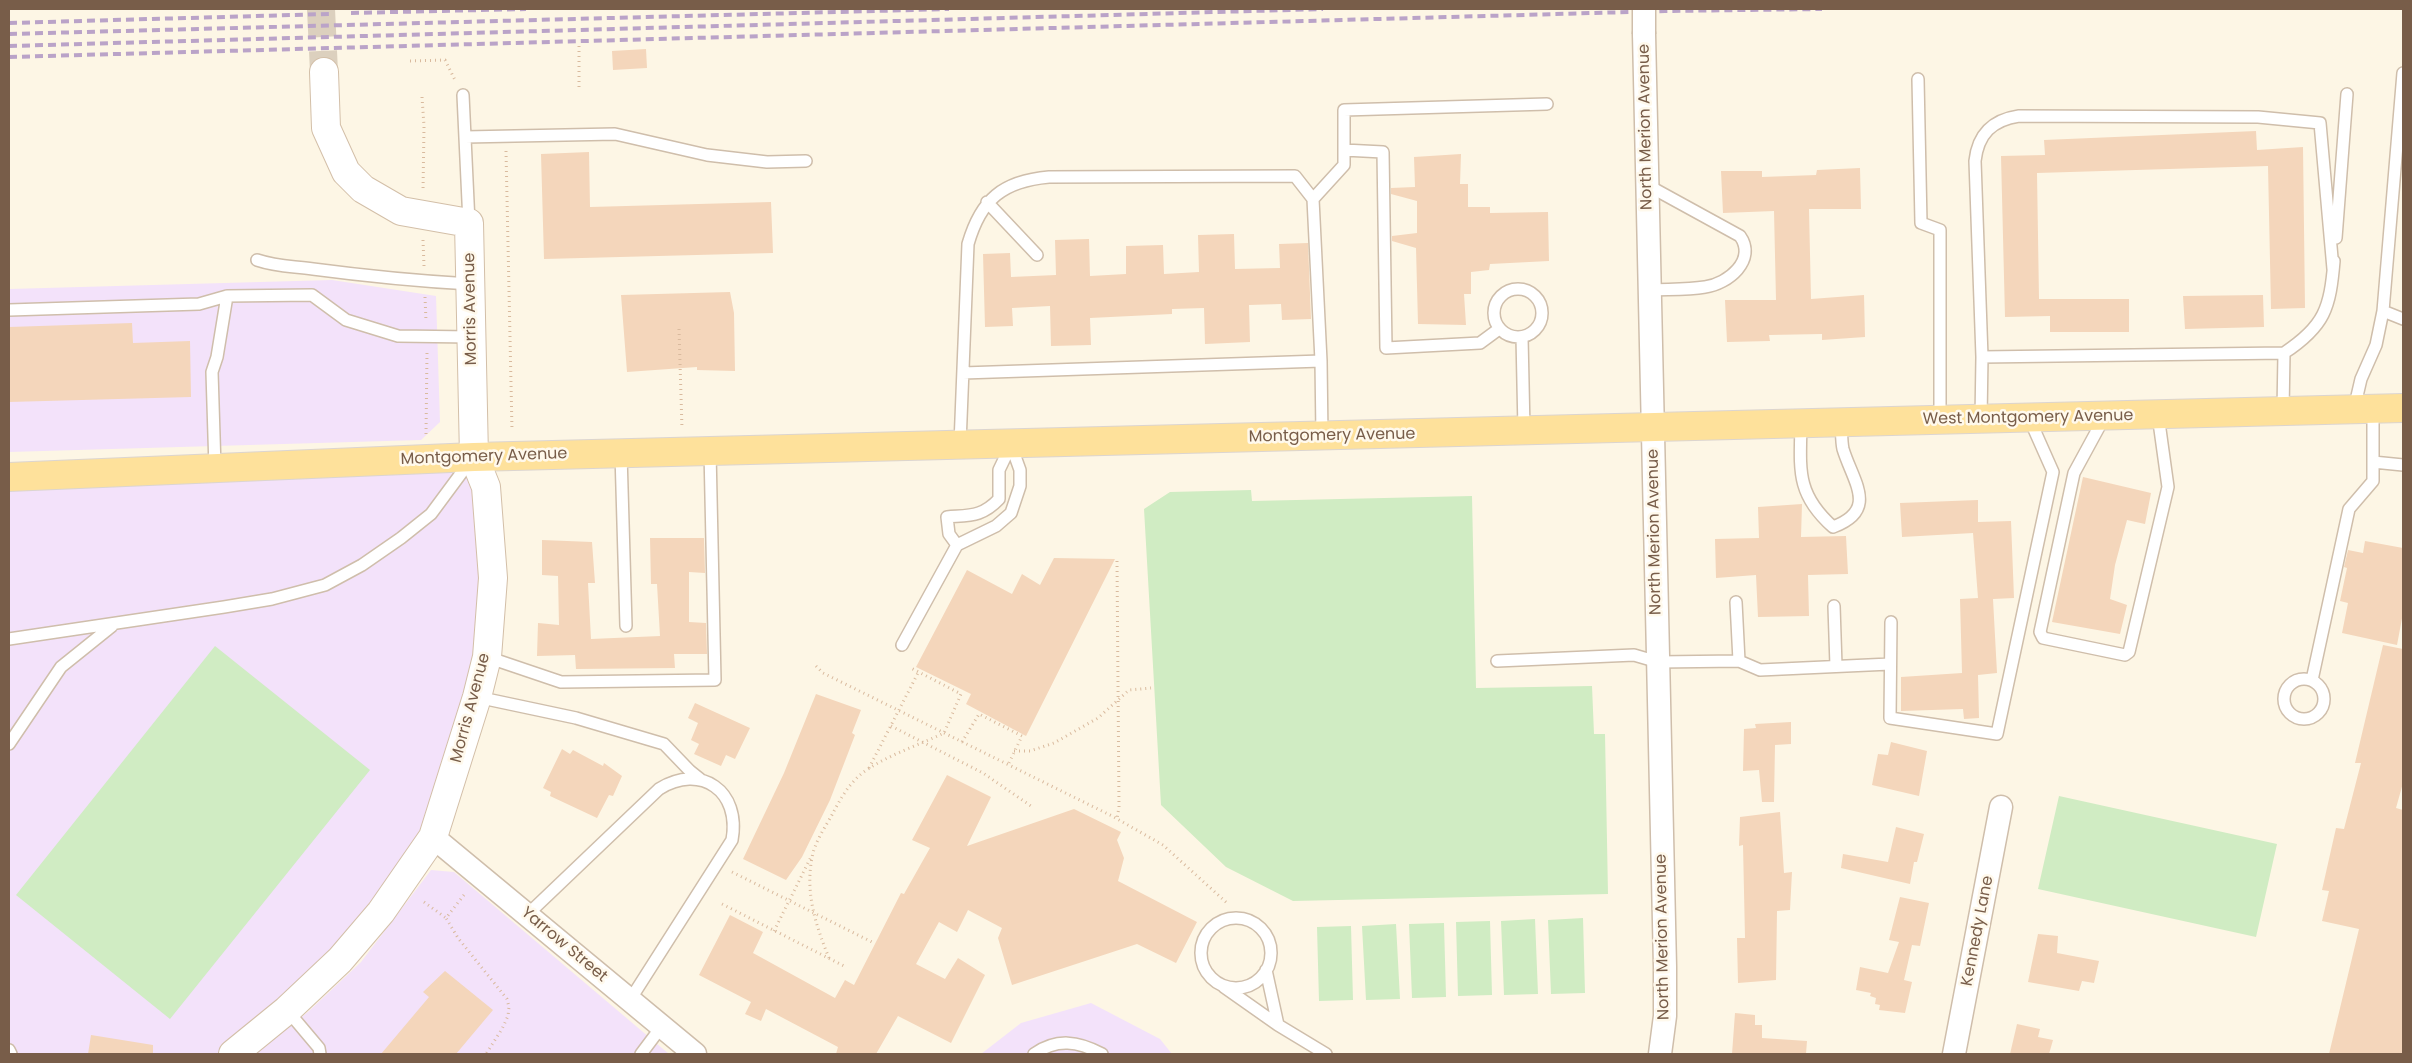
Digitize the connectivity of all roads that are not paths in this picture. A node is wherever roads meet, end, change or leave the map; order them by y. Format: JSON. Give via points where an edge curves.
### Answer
{"nodes":[{"id":1,"x":1644,"y":9,"type":"edge"},
{"id":2,"x":324,"y":72,"type":"tunnel mouth"},
{"id":3,"x":2403,"y":73,"type":"edge"},
{"id":4,"x":1918,"y":79,"type":"dead end"},
{"id":5,"x":2348,"y":94,"type":"dead end"},
{"id":6,"x":463,"y":96,"type":"road end"},
{"id":7,"x":1547,"y":104,"type":"dead end"},
{"id":8,"x":465,"y":138,"type":"junction"},
{"id":9,"x":1344,"y":150,"type":"junction"},
{"id":10,"x":806,"y":161,"type":"dead end"},
{"id":11,"x":1647,"y":185,"type":"junction"},
{"id":12,"x":1313,"y":199,"type":"junction"},
{"id":13,"x":987,"y":202,"type":"junction"},
{"id":14,"x":469,"y":223,"type":"junction"},
{"id":15,"x":1037,"y":255,"type":"dead end"},
{"id":16,"x":257,"y":260,"type":"dead end"},
{"id":17,"x":2333,"y":269,"type":"junction"},
{"id":18,"x":470,"y":284,"type":"junction"},
{"id":19,"x":1650,"y":290,"type":"junction"},
{"id":20,"x":227,"y":296,"type":"junction"},
{"id":21,"x":9,"y":310,"type":"edge"},
{"id":22,"x":2383,"y":311,"type":"junction"},
{"id":23,"x":2403,"y":319,"type":"edge"},
{"id":24,"x":1499,"y":329,"type":"junction"},
{"id":25,"x":471,"y":337,"type":"junction"},
{"id":26,"x":1522,"y":337,"type":"junction"},
{"id":27,"x":2284,"y":353,"type":"junction"},
{"id":28,"x":1982,"y":357,"type":"junction"},
{"id":29,"x":1321,"y":361,"type":"junction"},
{"id":30,"x":963,"y":373,"type":"junction"},
{"id":31,"x":2403,"y":408,"type":"edge"},
{"id":32,"x":2363,"y":409,"type":"junction"},
{"id":33,"x":2283,"y":411,"type":"junction"},
{"id":34,"x":2158,"y":414,"type":"junction"},
{"id":35,"x":2105,"y":416,"type":"junction"},
{"id":36,"x":2030,"y":418,"type":"junction"},
{"id":37,"x":1981,"y":419,"type":"junction"},
{"id":38,"x":1940,"y":420,"type":"junction"},
{"id":39,"x":1841,"y":421,"type":"junction"},
{"id":40,"x":1801,"y":424,"type":"junction"},
{"id":41,"x":1653,"y":427,"type":"junction"},
{"id":42,"x":1524,"y":431,"type":"junction"},
{"id":43,"x":1322,"y":436,"type":"junction"},
{"id":44,"x":960,"y":445,"type":"junction"},
{"id":45,"x":1010,"y":445,"type":"junction"},
{"id":46,"x":710,"y":451,"type":"junction"},
{"id":47,"x":621,"y":454,"type":"junction"},
{"id":48,"x":474,"y":457,"type":"junction"},
{"id":49,"x":2373,"y":462,"type":"junction"},
{"id":50,"x":2403,"y":465,"type":"edge"},
{"id":51,"x":216,"y":468,"type":"junction"},
{"id":52,"x":9,"y":476,"type":"edge"},
{"id":53,"x":957,"y":545,"type":"junction"},
{"id":54,"x":1736,"y":602,"type":"dead end"},
{"id":55,"x":1834,"y":606,"type":"dead end"},
{"id":56,"x":1891,"y":622,"type":"dead end"},
{"id":57,"x":112,"y":625,"type":"junction"},
{"id":58,"x":626,"y":626,"type":"dead end"},
{"id":59,"x":9,"y":639,"type":"edge"},
{"id":60,"x":902,"y":645,"type":"dead end"},
{"id":61,"x":487,"y":657,"type":"junction"},
{"id":62,"x":1497,"y":661,"type":"dead end"},
{"id":63,"x":1739,"y":661,"type":"junction"},
{"id":64,"x":1658,"y":662,"type":"junction"},
{"id":65,"x":1890,"y":664,"type":"junction"},
{"id":66,"x":1836,"y":666,"type":"junction"},
{"id":67,"x":2312,"y":680,"type":"dead end"},
{"id":68,"x":477,"y":697,"type":"junction"},
{"id":69,"x":9,"y":744,"type":"edge"},
{"id":70,"x":701,"y":779,"type":"junction"},
{"id":71,"x":2001,"y":807,"type":"dead end"},
{"id":72,"x":433,"y":837,"type":"junction"},
{"id":73,"x":527,"y":915,"type":"junction"},
{"id":74,"x":1266,"y":970,"type":"junction"},
{"id":75,"x":1221,"y":985,"type":"junction"},
{"id":76,"x":630,"y":1000,"type":"junction"},
{"id":77,"x":287,"y":1010,"type":"junction"},
{"id":78,"x":1278,"y":1025,"type":"junction"},
{"id":79,"x":662,"y":1026,"type":"junction"},
{"id":80,"x":9,"y":1050,"type":"edge"},
{"id":81,"x":11,"y":1054,"type":"edge"},
{"id":82,"x":233,"y":1054,"type":"edge"},
{"id":83,"x":320,"y":1054,"type":"edge"},
{"id":84,"x":641,"y":1054,"type":"edge"},
{"id":85,"x":695,"y":1054,"type":"edge"},
{"id":86,"x":1034,"y":1054,"type":"edge"},
{"id":87,"x":1102,"y":1054,"type":"edge"},
{"id":88,"x":1326,"y":1054,"type":"edge"},
{"id":89,"x":1660,"y":1054,"type":"edge"},
{"id":90,"x":1954,"y":1054,"type":"edge"}],
"edges":[{"from":1,"to":11,"type":"street","name":"North Merion Avenue","bridge":true},
{"from":2,"to":14,"type":"street","via":[[326,128],[346,172],[363,189],[401,211]]},
{"from":3,"to":22,"type":"lane"},
{"from":4,"to":38,"type":"lane","via":[[1921,223],[1940,230]]},
{"from":5,"to":17,"type":"lane"},
{"from":6,"to":8,"type":"lane"},
{"from":7,"to":9,"type":"lane","via":[[1344,110]]},
{"from":8,"to":10,"type":"lane","via":[[615,134],[707,155],[767,162]]},
{"from":8,"to":14,"type":"lane"},
{"from":9,"to":12,"type":"lane","via":[[1344,165]]},
{"from":9,"to":24,"type":"lane","via":[[1384,152],[1386,348],[1480,343]]},
{"from":11,"to":19,"type":"street","name":"North Merion Avenue"},
{"from":11,"to":19,"type":"lane","via":[[1740,236],[1746,249],[1742,265],[1706,287]]},
{"from":12,"to":13,"type":"lane","via":[[1295,176],[1049,177],[1019,182]]},
{"from":12,"to":29,"type":"lane"},
{"from":13,"to":15,"type":"lane"},
{"from":13,"to":30,"type":"lane","via":[[974,222],[968,244]]},
{"from":14,"to":18,"type":"street","name":"Morris Avenue"},
{"from":16,"to":18,"type":"lane","via":[[278,267]]},
{"from":17,"to":27,"type":"lane","via":[[2331,294],[2322,319],[2306,339]]},
{"from":17,"to":28,"type":"lane","via":[[2320,123],[2258,117],[2005,118],[1992,124],[1976,147]]},
{"from":18,"to":25,"type":"street","name":"Morris Avenue"},
{"from":19,"to":41,"type":"street","name":"North Merion Avenue"},
{"from":20,"to":21,"type":"lane","via":[[199,304]]},
{"from":20,"to":25,"type":"lane","via":[[312,295],[346,320],[398,336]]},
{"from":20,"to":51,"type":"lane","via":[[212,372]]},
{"from":22,"to":23,"type":"lane"},
{"from":22,"to":32,"type":"lane","via":[[2376,345],[2361,379]]},
{"from":24,"to":26,"type":"lane","via":[[1514,337]]},
{"from":24,"to":26,"type":"lane","via":[[1493,314],[1498,298],[1513,289],[1521,289],[1536,297],[1542,312],[1537,328]]},
{"from":25,"to":48,"type":"street","name":"Morris Avenue"},
{"from":26,"to":42,"type":"lane"},
{"from":27,"to":28,"type":"lane"},
{"from":27,"to":33,"type":"lane"},
{"from":28,"to":37,"type":"lane"},
{"from":29,"to":30,"type":"lane"},
{"from":29,"to":43,"type":"lane"},
{"from":30,"to":44,"type":"lane"},
{"from":31,"to":32,"type":"main road","name":"West Montgomery Avenue"},
{"from":32,"to":33,"type":"main road","name":"West Montgomery Avenue"},
{"from":32,"to":49,"type":"lane"},
{"from":33,"to":34,"type":"main road","name":"West Montgomery Avenue"},
{"from":34,"to":35,"type":"main road","name":"West Montgomery Avenue"},
{"from":34,"to":35,"type":"lane","via":[[2168,487],[2129,652],[2125,655],[2043,638],[2040,632],[2074,473]]},
{"from":35,"to":36,"type":"main road","name":"West Montgomery Avenue"},
{"from":36,"to":37,"type":"main road","name":"West Montgomery Avenue"},
{"from":36,"to":65,"type":"lane","via":[[2053,472],[1997,734],[1890,718]]},
{"from":37,"to":38,"type":"main road","name":"West Montgomery Avenue"},
{"from":38,"to":39,"type":"main road","name":"West Montgomery Avenue"},
{"from":39,"to":40,"type":"main road","name":"West Montgomery Avenue"},
{"from":39,"to":40,"type":"lane","via":[[1842,446],[1861,495],[1860,506],[1848,522],[1833,527],[1818,513],[1804,490],[1800,464]]},
{"from":40,"to":41,"type":"main road","name":"West Montgomery Avenue"},
{"from":41,"to":42,"type":"main road","name":"Montgomery Avenue"},
{"from":41,"to":64,"type":"street","name":"North Merion Avenue"},
{"from":42,"to":43,"type":"main road","name":"Montgomery Avenue"},
{"from":43,"to":45,"type":"main road","name":"Montgomery Avenue"},
{"from":44,"to":45,"type":"main road"},
{"from":44,"to":46,"type":"main road","name":"Montgomery Avenue"},
{"from":45,"to":53,"type":"lane","via":[[1020,470],[1018,494],[1011,513],[996,526]]},
{"from":45,"to":53,"type":"lane","via":[[999,470],[999,499],[980,515],[947,518],[949,534]]},
{"from":46,"to":47,"type":"main road","name":"Montgomery Avenue"},
{"from":46,"to":61,"type":"lane","via":[[715,680],[561,682]]},
{"from":47,"to":48,"type":"main road","name":"Montgomery Avenue"},
{"from":47,"to":58,"type":"lane"},
{"from":48,"to":51,"type":"main road","name":"Montgomery Avenue"},
{"from":48,"to":57,"type":"lane","via":[[431,514],[362,565],[325,585],[272,599]]},
{"from":48,"to":61,"type":"street","name":"Morris Avenue","via":[[486,487],[493,578]]},
{"from":49,"to":50,"type":"lane"},
{"from":49,"to":67,"type":"lane","via":[[2373,481],[2348,509]]},
{"from":51,"to":52,"type":"main road","name":"Montgomery Avenue"},
{"from":53,"to":60,"type":"lane"},
{"from":54,"to":63,"type":"lane"},
{"from":55,"to":66,"type":"lane"},
{"from":56,"to":65,"type":"lane"},
{"from":57,"to":59,"type":"lane"},
{"from":57,"to":69,"type":"lane","via":[[61,667]]},
{"from":61,"to":68,"type":"street","name":"Morris Avenue"},
{"from":62,"to":64,"type":"lane","via":[[1634,655]]},
{"from":63,"to":64,"type":"lane"},
{"from":63,"to":66,"type":"lane","via":[[1760,670]]},
{"from":64,"to":89,"type":"street","name":"North Merion Avenue","via":[[1666,1016]]},
{"from":65,"to":66,"type":"lane"},
{"from":68,"to":70,"type":"lane","via":[[576,718],[664,744]]},
{"from":68,"to":72,"type":"street","name":"Morris Avenue"},
{"from":70,"to":73,"type":"lane","via":[[686,778],[659,790]]},
{"from":70,"to":76,"type":"lane","via":[[726,796],[733,810],[732,840]]},
{"from":71,"to":90,"type":"street","name":"Kennedy Lane"},
{"from":72,"to":73,"type":"street","name":"Yarrow Street"},
{"from":72,"to":77,"type":"street","name":"Morris Avenue","via":[[381,912],[340,960]]},
{"from":73,"to":76,"type":"street","name":"Yarrow Street"},
{"from":74,"to":75,"type":"lane","via":[[1251,984],[1231,988]]},
{"from":74,"to":75,"type":"lane","via":[[1270,948],[1262,932],[1249,921],[1225,920],[1206,934],[1201,957],[1211,978]]},
{"from":74,"to":78,"type":"lane"},
{"from":75,"to":78,"type":"lane"},
{"from":76,"to":79,"type":"street","name":"Yarrow Street"},
{"from":77,"to":82,"type":"street","name":"Morris Avenue"},
{"from":77,"to":83,"type":"lane","via":[[319,1048]]},
{"from":78,"to":88,"type":"lane"},
{"from":79,"to":84,"type":"lane"},
{"from":79,"to":85,"type":"street","name":"Yarrow Street"},
{"from":80,"to":81,"type":"lane"},
{"from":86,"to":87,"type":"lane","via":[[1046,1046],[1068,1043],[1088,1046]]}]}
